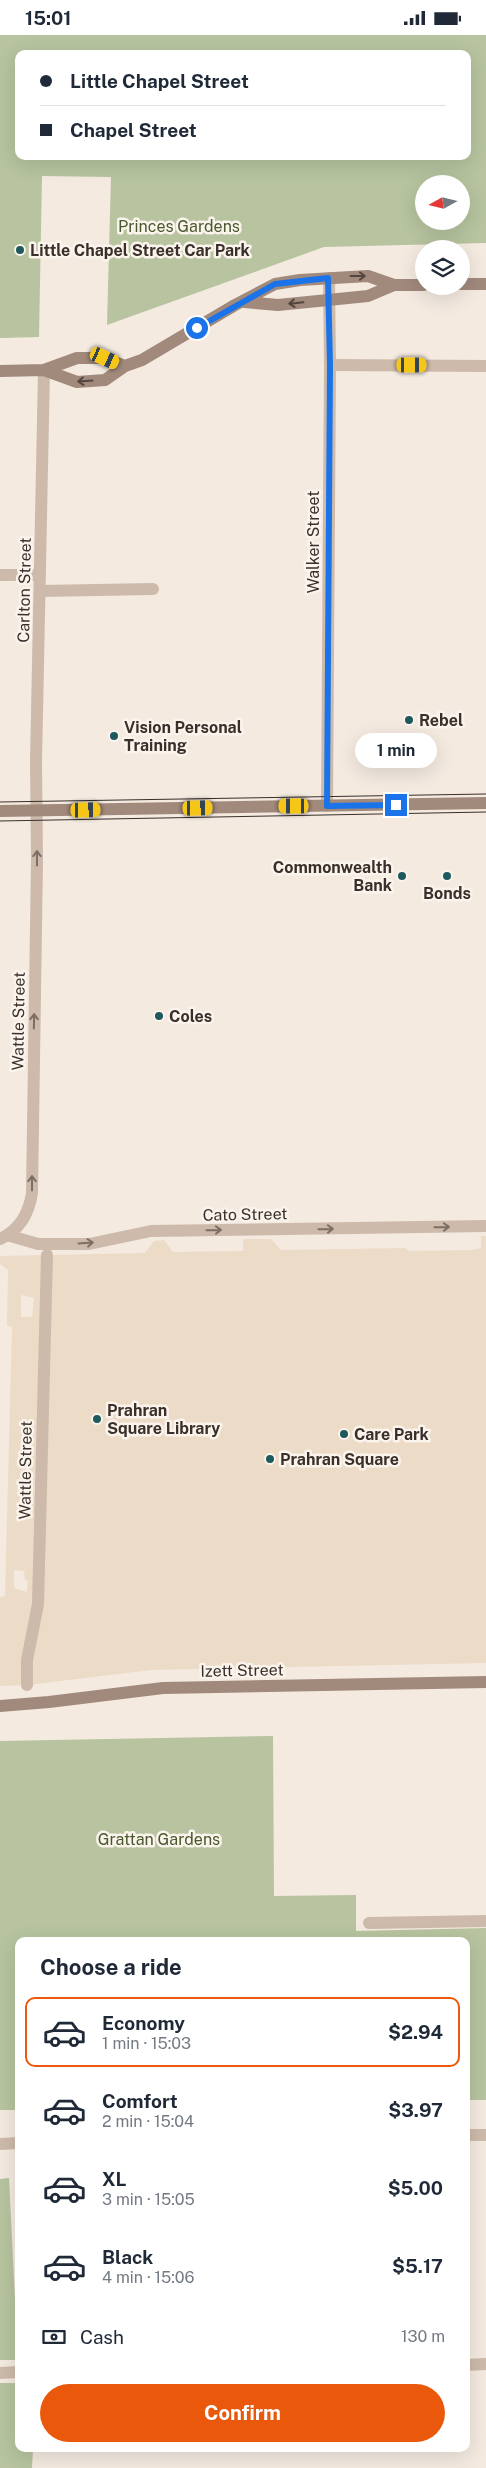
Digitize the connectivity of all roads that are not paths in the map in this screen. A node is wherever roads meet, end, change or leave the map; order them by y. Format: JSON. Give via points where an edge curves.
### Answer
{"nodes":[{"id":1,"x":328,"y":278,"type":"junction"},
{"id":2,"x":470,"y":284,"type":"edge"},
{"id":3,"x":486,"y":284,"type":"edge"},
{"id":4,"x":394,"y":285,"type":"junction"},
{"id":5,"x":415,"y":285,"type":"edge"},
{"id":6,"x":329,"y":300,"type":"junction"},
{"id":7,"x":244,"y":301,"type":"junction"},
{"id":8,"x":330,"y":365,"type":"junction"},
{"id":9,"x":125,"y":366,"type":"junction"},
{"id":10,"x":486,"y":366,"type":"edge"},
{"id":11,"x":44,"y":370,"type":"junction"},
{"id":12,"x":0,"y":371,"type":"edge"},
{"id":13,"x":0,"y":575,"type":"edge"},
{"id":14,"x":40,"y":575,"type":"junction"},
{"id":15,"x":153,"y":589,"type":"dead end"},
{"id":16,"x":40,"y":591,"type":"junction"},
{"id":17,"x":486,"y":803,"type":"edge"},
{"id":18,"x":327,"y":806,"type":"junction"},
{"id":19,"x":37,"y":810,"type":"junction"},
{"id":20,"x":0,"y":811,"type":"edge"},
{"id":21,"x":486,"y":1226,"type":"edge"},
{"id":22,"x":8,"y":1234,"type":"edge"},
{"id":23,"x":47,"y":1255,"type":"dead end"},
{"id":24,"x":486,"y":1682,"type":"edge"},
{"id":25,"x":27,"y":1685,"type":"dead end"},
{"id":26,"x":0,"y":1705,"type":"edge"},
{"id":27,"x":486,"y":1921,"type":"edge"},
{"id":28,"x":369,"y":1923,"type":"dead end"},
{"id":29,"x":470,"y":2135,"type":"edge"},
{"id":30,"x":486,"y":2135,"type":"edge"},
{"id":31,"x":15,"y":2143,"type":"edge"},
{"id":32,"x":0,"y":2144,"type":"edge"},
{"id":33,"x":486,"y":2364,"type":"edge"},
{"id":34,"x":470,"y":2365,"type":"edge"},
{"id":35,"x":0,"y":2373,"type":"edge"},
{"id":36,"x":15,"y":2373,"type":"edge"}],
"edges":[{"from":1,"to":4,"type":"street","one_way":true,"via":[[368,276]]},
{"from":1,"to":6,"type":"street","name":"Walker Street"},
{"from":1,"to":7,"type":"street","via":[[275,284]]},
{"from":2,"to":3,"type":"street"},
{"from":4,"to":5,"type":"street"},
{"from":4,"to":6,"type":"street","via":[[368,296]]},
{"from":6,"to":7,"type":"street","one_way":true,"via":[[278,305]]},
{"from":6,"to":8,"type":"street","name":"Walker Street"},
{"from":7,"to":9,"type":"street","via":[[142,360]]},
{"from":8,"to":10,"type":"street"},
{"from":8,"to":18,"type":"street","name":"Walker Street"},
{"from":9,"to":11,"type":"street","via":[[105,358],[77,358]]},
{"from":9,"to":11,"type":"street","one_way":true,"via":[[105,380],[77,382]]},
{"from":11,"to":12,"type":"street"},
{"from":11,"to":14,"type":"street","name":"Carlton Street"},
{"from":13,"to":14,"type":"street"},
{"from":14,"to":16,"type":"street","name":"Carlton Street"},
{"from":15,"to":16,"type":"street"},
{"from":16,"to":19,"type":"street","name":"Carlton Street"},
{"from":17,"to":18,"type":"street"},
{"from":18,"to":19,"type":"street"},
{"from":19,"to":20,"type":"street"},
{"from":22,"to":19,"type":"street","name":"Wattle Street","one_way":true,"via":[[26,1215],[32,1193]]},
{"from":22,"to":21,"type":"street","name":"Cato Street","one_way":true,"via":[[38,1244],[89,1244],[150,1231]]},
{"from":23,"to":25,"type":"street","name":"Wattle Street","via":[[38,1604],[27,1660]]},
{"from":24,"to":26,"type":"street","name":"Izett Street","via":[[163,1688]]},
{"from":27,"to":28,"type":"street"},
{"from":29,"to":30,"type":"street"},
{"from":31,"to":32,"type":"street"},
{"from":33,"to":34,"type":"street"},
{"from":35,"to":36,"type":"street"}]}
